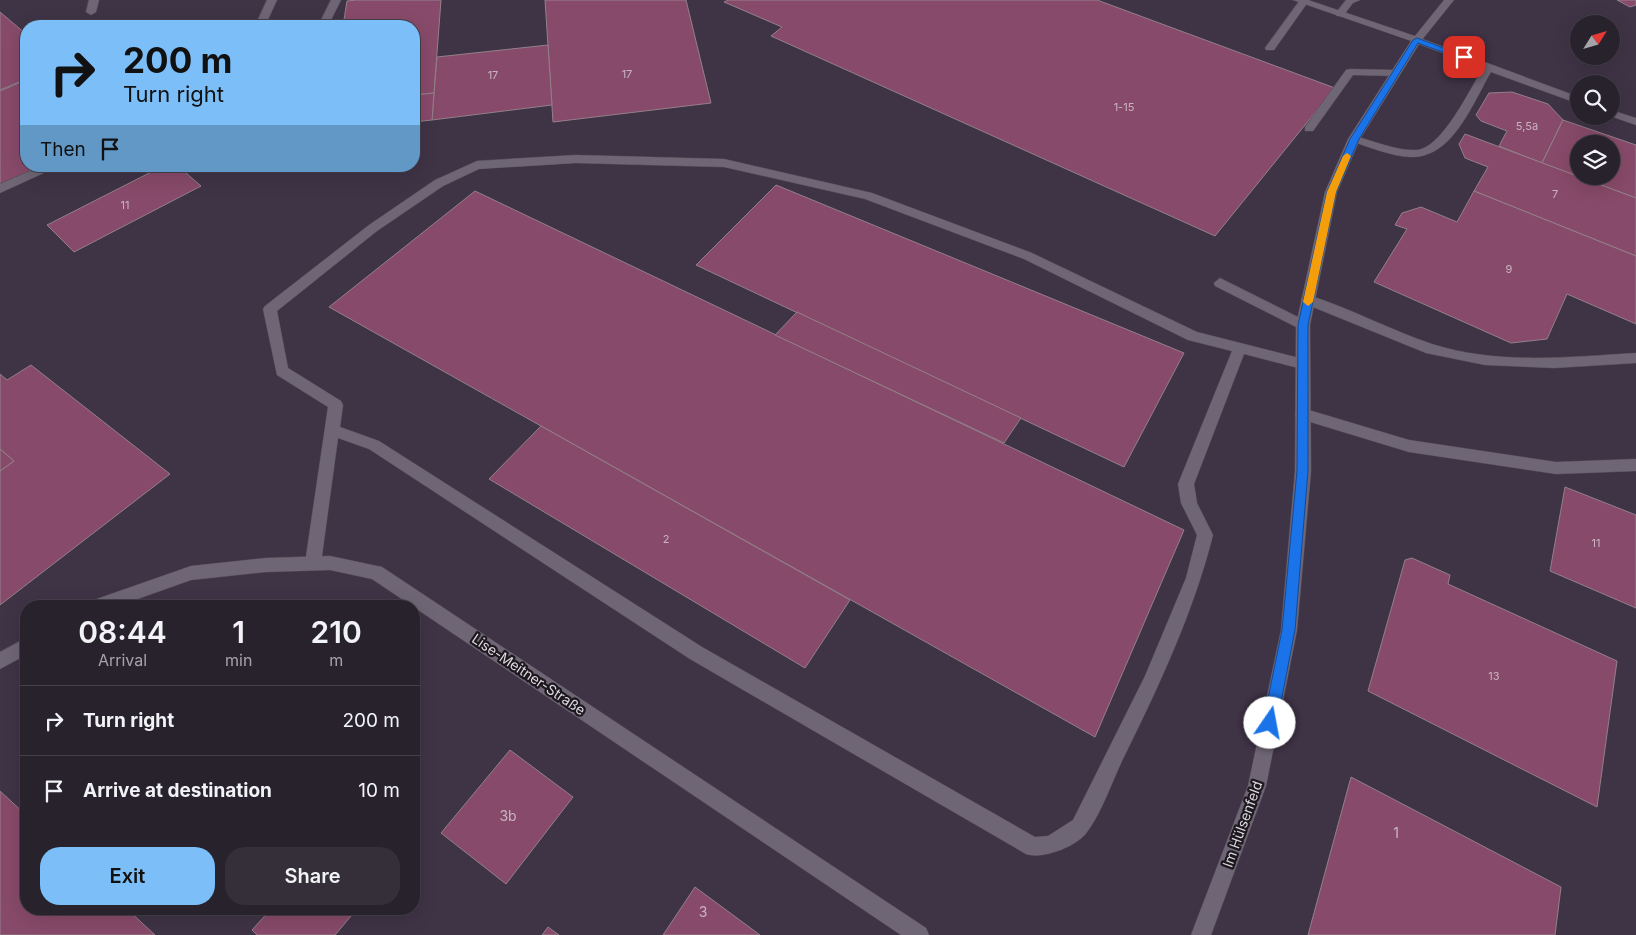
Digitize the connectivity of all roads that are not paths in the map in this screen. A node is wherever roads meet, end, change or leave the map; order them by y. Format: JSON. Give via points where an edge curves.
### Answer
{"nodes":[{"id":1,"x":94,"y":0,"type":"edge"},
{"id":2,"x":272,"y":0,"type":"edge"},
{"id":3,"x":336,"y":0,"type":"edge"},
{"id":4,"x":1355,"y":0,"type":"edge"},
{"id":5,"x":1449,"y":0,"type":"edge"},
{"id":6,"x":1301,"y":1,"type":"edge"},
{"id":7,"x":91,"y":12,"type":"dead end"},
{"id":8,"x":1340,"y":14,"type":"junction"},
{"id":9,"x":263,"y":20,"type":"edge"},
{"id":10,"x":326,"y":20,"type":"edge"},
{"id":11,"x":1417,"y":40,"type":"junction"},
{"id":12,"x":1270,"y":48,"type":"dead end"},
{"id":13,"x":1489,"y":67,"type":"junction"},
{"id":14,"x":1396,"y":73,"type":"junction"},
{"id":15,"x":1570,"y":98,"type":"edge"},
{"id":16,"x":1620,"y":116,"type":"edge"},
{"id":17,"x":1636,"y":122,"type":"edge"},
{"id":18,"x":1309,"y":129,"type":"dead end"},
{"id":19,"x":1354,"y":139,"type":"junction"},
{"id":20,"x":40,"y":172,"type":"edge"},
{"id":21,"x":0,"y":190,"type":"edge"},
{"id":22,"x":1220,"y":283,"type":"dead end"},
{"id":23,"x":1308,"y":300,"type":"junction"},
{"id":24,"x":1303,"y":325,"type":"junction"},
{"id":25,"x":1240,"y":348,"type":"junction"},
{"id":26,"x":1636,"y":358,"type":"edge"},
{"id":27,"x":1302,"y":364,"type":"junction"},
{"id":28,"x":1302,"y":414,"type":"junction"},
{"id":29,"x":332,"y":430,"type":"junction"},
{"id":30,"x":1636,"y":466,"type":"edge"},
{"id":31,"x":313,"y":564,"type":"junction"},
{"id":32,"x":114,"y":600,"type":"edge"},
{"id":33,"x":418,"y":600,"type":"edge"},
{"id":34,"x":420,"y":601,"type":"edge"},
{"id":35,"x":20,"y":649,"type":"edge"},
{"id":36,"x":0,"y":661,"type":"edge"},
{"id":37,"x":919,"y":935,"type":"edge"},
{"id":38,"x":1201,"y":935,"type":"edge"}],
"edges":[{"from":1,"to":7,"type":"street"},
{"from":2,"to":9,"type":"street"},
{"from":3,"to":10,"type":"street"},
{"from":4,"to":8,"type":"street","via":[[1350,1]]},
{"from":5,"to":11,"type":"street","name":"Im Hülsenfeld"},
{"from":6,"to":8,"type":"street"},
{"from":6,"to":12,"type":"street"},
{"from":8,"to":11,"type":"street"},
{"from":11,"to":13,"type":"street"},
{"from":11,"to":14,"type":"street","name":"Im Hülsenfeld"},
{"from":13,"to":15,"type":"street"},
{"from":13,"to":19,"type":"street","via":[[1442,142],[1427,152],[1404,153]]},
{"from":14,"to":18,"type":"street","via":[[1350,72]]},
{"from":14,"to":19,"type":"street","name":"Im Hülsenfeld"},
{"from":16,"to":17,"type":"street"},
{"from":19,"to":23,"type":"street","name":"Im Hülsenfeld","via":[[1331,192]]},
{"from":20,"to":21,"type":"street"},
{"from":22,"to":24,"type":"street"},
{"from":23,"to":24,"type":"street","name":"Im Hülsenfeld"},
{"from":23,"to":26,"type":"street","via":[[1431,349],[1485,360],[1554,363]]},
{"from":24,"to":27,"type":"street","name":"Im Hülsenfeld"},
{"from":25,"to":27,"type":"street"},
{"from":25,"to":29,"type":"street","via":[[1193,336],[1028,256],[868,196],[724,163],[576,159],[477,165],[439,183],[372,228],[270,309],[282,371],[336,405]]},
{"from":25,"to":29,"type":"street","via":[[1186,484],[1188,503],[1205,535],[1194,578],[1152,681],[1080,827],[1051,845],[1033,847],[696,653],[374,445]]},
{"from":27,"to":28,"type":"street","name":"Im Hülsenfeld"},
{"from":28,"to":30,"type":"street","via":[[1409,446],[1556,468]]},
{"from":28,"to":38,"type":"street","name":"Im Hülsenfeld","via":[[1303,471],[1289,630],[1257,786]]},
{"from":29,"to":31,"type":"street"},
{"from":31,"to":32,"type":"street","name":"Lise-Meitner-Straße","via":[[191,573]]},
{"from":31,"to":33,"type":"street","name":"Lise-Meitner-Straße","via":[[330,563],[376,572]]},
{"from":34,"to":37,"type":"street","name":"Lise-Meitner-Straße"},
{"from":35,"to":36,"type":"street"}]}
